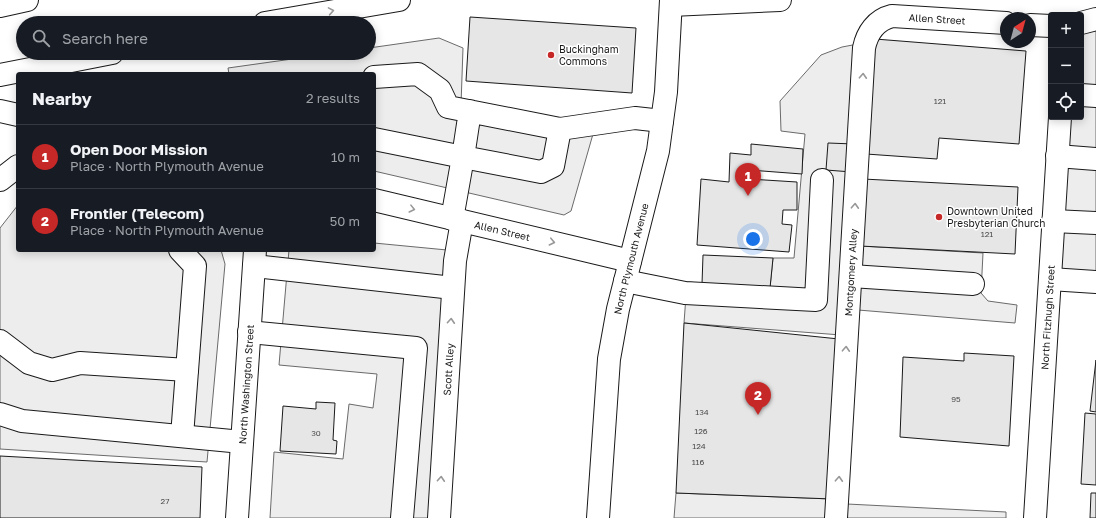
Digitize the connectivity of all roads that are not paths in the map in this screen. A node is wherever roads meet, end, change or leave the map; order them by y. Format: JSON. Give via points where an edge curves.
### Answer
{"nodes":[{"id":1,"x":27,"y":0,"type":"edge"},
{"id":2,"x":399,"y":0,"type":"edge"},
{"id":3,"x":780,"y":0,"type":"edge"},
{"id":4,"x":671,"y":3,"type":"edge"},
{"id":5,"x":0,"y":6,"type":"edge"},
{"id":6,"x":306,"y":16,"type":"edge"},
{"id":7,"x":1096,"y":18,"type":"edge"},
{"id":8,"x":1084,"y":22,"type":"edge"},
{"id":9,"x":1000,"y":23,"type":"edge"},
{"id":10,"x":1036,"y":25,"type":"edge"},
{"id":11,"x":1048,"y":26,"type":"edge"},
{"id":12,"x":872,"y":28,"type":"joint"},
{"id":13,"x":1084,"y":29,"type":"edge"},
{"id":14,"x":1096,"y":30,"type":"edge"},
{"id":15,"x":78,"y":60,"type":"edge"},
{"id":16,"x":19,"y":72,"type":"edge"},
{"id":17,"x":16,"y":73,"type":"edge"},
{"id":18,"x":0,"y":76,"type":"edge"},
{"id":19,"x":376,"y":77,"type":"edge"},
{"id":20,"x":1084,"y":95,"type":"edge"},
{"id":21,"x":1096,"y":96,"type":"edge"},
{"id":22,"x":0,"y":111,"type":"edge"},
{"id":23,"x":470,"y":111,"type":"junction"},
{"id":24,"x":16,"y":115,"type":"edge"},
{"id":25,"x":1060,"y":120,"type":"edge"},
{"id":26,"x":662,"y":121,"type":"junction"},
{"id":27,"x":560,"y":129,"type":"junction"},
{"id":28,"x":376,"y":139,"type":"edge"},
{"id":29,"x":1058,"y":156,"type":"junction"},
{"id":30,"x":463,"y":157,"type":"junction"},
{"id":31,"x":1096,"y":159,"type":"edge"},
{"id":32,"x":16,"y":168,"type":"edge"},
{"id":33,"x":0,"y":180,"type":"edge"},
{"id":34,"x":822,"y":180,"type":"dead end"},
{"id":35,"x":376,"y":200,"type":"edge"},
{"id":36,"x":457,"y":220,"type":"junction"},
{"id":37,"x":1053,"y":221,"type":"junction"},
{"id":38,"x":1096,"y":223,"type":"edge"},
{"id":39,"x":182,"y":252,"type":"edge"},
{"id":40,"x":254,"y":258,"type":"edge"},
{"id":41,"x":628,"y":271,"type":"junction"},
{"id":42,"x":851,"y":276,"type":"junction"},
{"id":43,"x":1050,"y":279,"type":"junction"},
{"id":44,"x":1096,"y":282,"type":"edge"},
{"id":45,"x":973,"y":284,"type":"dead end"},
{"id":46,"x":453,"y":288,"type":"junction"},
{"id":47,"x":249,"y":332,"type":"junction"},
{"id":48,"x":0,"y":341,"type":"edge"},
{"id":49,"x":187,"y":370,"type":"junction"},
{"id":50,"x":0,"y":414,"type":"edge"},
{"id":51,"x":182,"y":436,"type":"junction"},
{"id":52,"x":242,"y":442,"type":"junction"},
{"id":53,"x":238,"y":518,"type":"edge"},
{"id":54,"x":402,"y":518,"type":"edge"},
{"id":55,"x":438,"y":518,"type":"edge"},
{"id":56,"x":598,"y":518,"type":"edge"},
{"id":57,"x":836,"y":518,"type":"edge"},
{"id":58,"x":1035,"y":518,"type":"edge"}],
"edges":[{"from":1,"to":5,"type":"main road"},
{"from":6,"to":2,"type":"main road","one_way":true},
{"from":3,"to":4,"type":"main road"},
{"from":4,"to":26,"type":"main road","name":"North Plymouth Avenue","via":[[668,70]]},
{"from":7,"to":8,"type":"main road"},
{"from":9,"to":12,"type":"main road","name":"Allen Street","via":[[898,15],[886,17]]},
{"from":10,"to":11,"type":"main road"},
{"from":42,"to":12,"type":"main road","name":"Montgomery Alley","one_way":true,"via":[[864,48]]},
{"from":13,"to":14,"type":"main road"},
{"from":15,"to":16,"type":"main road"},
{"from":17,"to":18,"type":"main road"},
{"from":19,"to":23,"type":"main road","via":[[418,74],[440,90],[448,107]]},
{"from":20,"to":21,"type":"main road"},
{"from":22,"to":24,"type":"main road"},
{"from":23,"to":27,"type":"main road"},
{"from":23,"to":30,"type":"main road","name":"Scott Alley"},
{"from":25,"to":29,"type":"main road","name":"North Fitzhugh Street"},
{"from":26,"to":27,"type":"main road","via":[[635,118]]},
{"from":26,"to":41,"type":"main road","name":"North Plymouth Avenue","via":[[655,163]]},
{"from":27,"to":30,"type":"main road","via":[[553,166],[541,172]]},
{"from":28,"to":30,"type":"main road"},
{"from":29,"to":31,"type":"main road"},
{"from":29,"to":37,"type":"main road","name":"North Fitzhugh Street"},
{"from":30,"to":36,"type":"main road","name":"Scott Alley"},
{"from":32,"to":33,"type":"main road"},
{"from":34,"to":41,"type":"main road","name":"Allen Street","via":[[816,300],[685,293]]},
{"from":35,"to":36,"type":"main road","name":"Allen Street","one_way":true},
{"from":36,"to":41,"type":"main road","name":"Allen Street","one_way":true},
{"from":36,"to":46,"type":"main road","name":"Scott Alley"},
{"from":37,"to":38,"type":"main road"},
{"from":37,"to":43,"type":"main road","name":"North Fitzhugh Street"},
{"from":39,"to":49,"type":"main road","via":[[195,266]]},
{"from":40,"to":46,"type":"main road"},
{"from":40,"to":47,"type":"main road","name":"North Washington Street"},
{"from":41,"to":56,"type":"main road","name":"North Plymouth Avenue","via":[[614,326],[607,376]]},
{"from":42,"to":45,"type":"main road"},
{"from":57,"to":42,"type":"main road","name":"Montgomery Alley","one_way":true},
{"from":43,"to":44,"type":"main road"},
{"from":43,"to":58,"type":"main road","name":"North Fitzhugh Street"},
{"from":55,"to":46,"type":"main road","name":"Scott Alley","one_way":true},
{"from":47,"to":52,"type":"main road","name":"North Washington Street"},
{"from":47,"to":54,"type":"main road","via":[[416,348]]},
{"from":48,"to":49,"type":"main road","via":[[29,363],[52,370],[80,363]]},
{"from":49,"to":51,"type":"main road"},
{"from":50,"to":51,"type":"main road","via":[[22,420]]},
{"from":51,"to":52,"type":"main road"},
{"from":52,"to":53,"type":"main road","name":"North Washington Street"}]}
